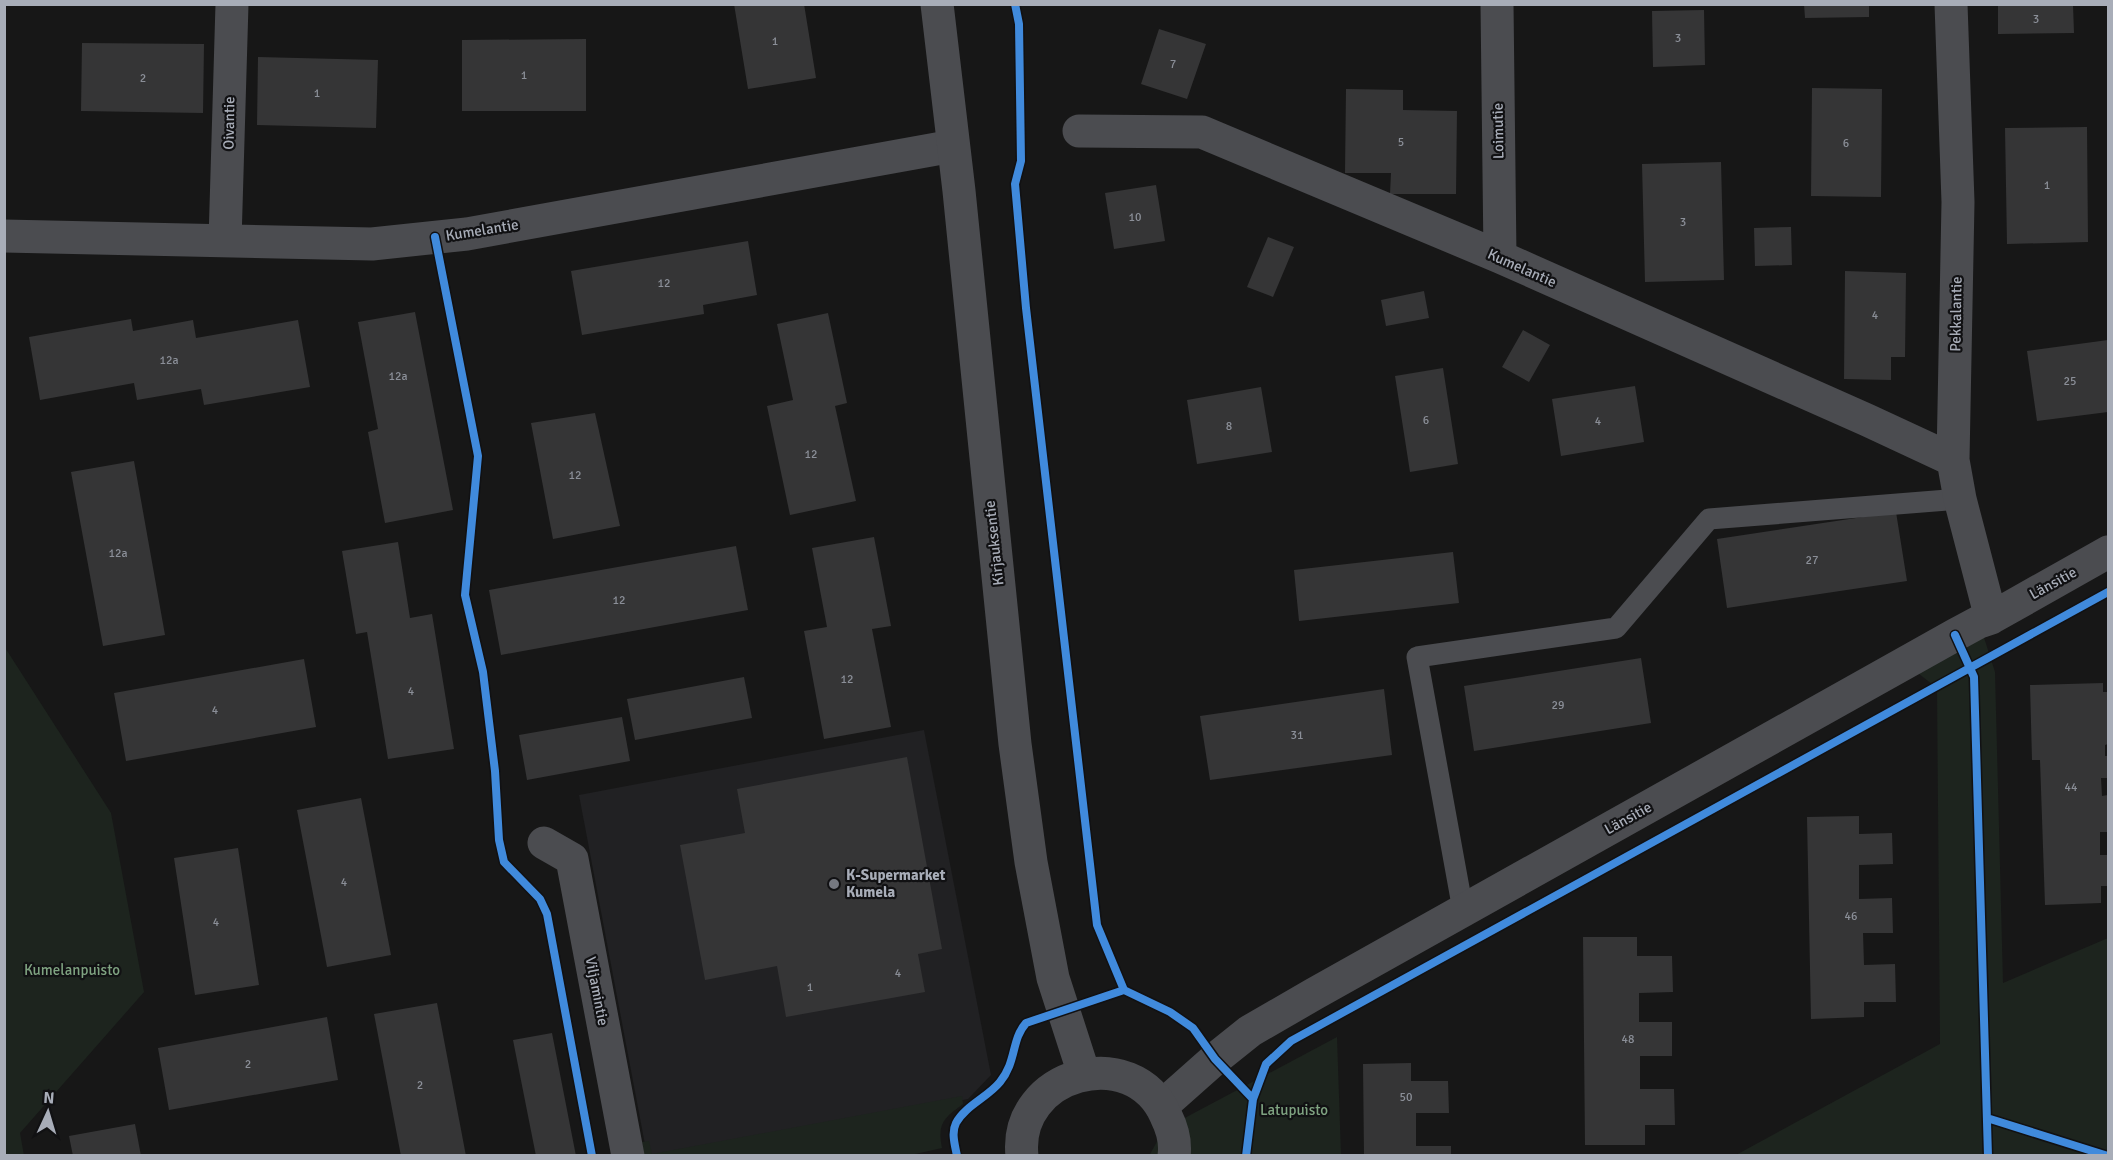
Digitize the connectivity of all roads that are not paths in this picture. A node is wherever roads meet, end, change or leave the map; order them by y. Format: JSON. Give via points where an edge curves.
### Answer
{"nodes":[{"id":1,"x":232,"y":4,"type":"edge"},
{"id":2,"x":937,"y":4,"type":"edge"},
{"id":3,"x":1497,"y":4,"type":"edge"},
{"id":4,"x":1951,"y":4,"type":"edge"},
{"id":5,"x":1078,"y":131,"type":"dead end"},
{"id":6,"x":953,"y":146,"type":"junction"},
{"id":7,"x":4,"y":236,"type":"edge"},
{"id":8,"x":225,"y":241,"type":"junction"},
{"id":9,"x":1500,"y":257,"type":"junction"},
{"id":10,"x":1953,"y":460,"type":"junction"},
{"id":11,"x":1960,"y":499,"type":"junction"},
{"id":12,"x":2109,"y":552,"type":"edge"},
{"id":13,"x":1991,"y":618,"type":"junction"},
{"id":14,"x":544,"y":843,"type":"dead end"},
{"id":15,"x":1463,"y":910,"type":"junction"},
{"id":16,"x":1084,"y":1074,"type":"junction"},
{"id":17,"x":1162,"y":1106,"type":"junction"},
{"id":18,"x":628,"y":1155,"type":"edge"},
{"id":19,"x":1022,"y":1155,"type":"edge"},
{"id":20,"x":1174,"y":1155,"type":"edge"}],
"edges":[{"from":1,"to":8,"type":"street","name":"Oivantie"},
{"from":2,"to":6,"type":"street","name":"Kirjauksentie"},
{"from":3,"to":9,"type":"street","name":"Loimutie"},
{"from":4,"to":10,"type":"street","name":"Pekkalantie","via":[[1958,202]]},
{"from":5,"to":9,"type":"street","name":"Kumelantie","via":[[1202,132]]},
{"from":6,"to":8,"type":"street","name":"Kumelantie","via":[[466,234],[372,244]]},
{"from":6,"to":16,"type":"street","name":"Kirjauksentie","via":[[1016,756],[1053,978]]},
{"from":7,"to":8,"type":"street","name":"Kumelantie"},
{"from":9,"to":10,"type":"street","name":"Kumelantie"},
{"from":10,"to":11,"type":"street","name":"Pekkalantie"},
{"from":11,"to":13,"type":"street","name":"Pekkalantie"},
{"from":11,"to":15,"type":"lane","via":[[1709,519],[1616,628],[1417,657]]},
{"from":12,"to":13,"type":"street","name":"Länsitie"},
{"from":13,"to":15,"type":"street","name":"Länsitie"},
{"from":14,"to":18,"type":"street","name":"Viljamintie","via":[[572,859]]},
{"from":15,"to":17,"type":"street","name":"Länsitie","via":[[1250,1031]]},
{"from":16,"to":17,"type":"street","via":[[1102,1072],[1125,1077],[1146,1089]]},
{"from":16,"to":19,"type":"street","via":[[1056,1084],[1039,1100],[1027,1121]]},
{"from":17,"to":20,"type":"street","via":[[1172,1129]]}]}
